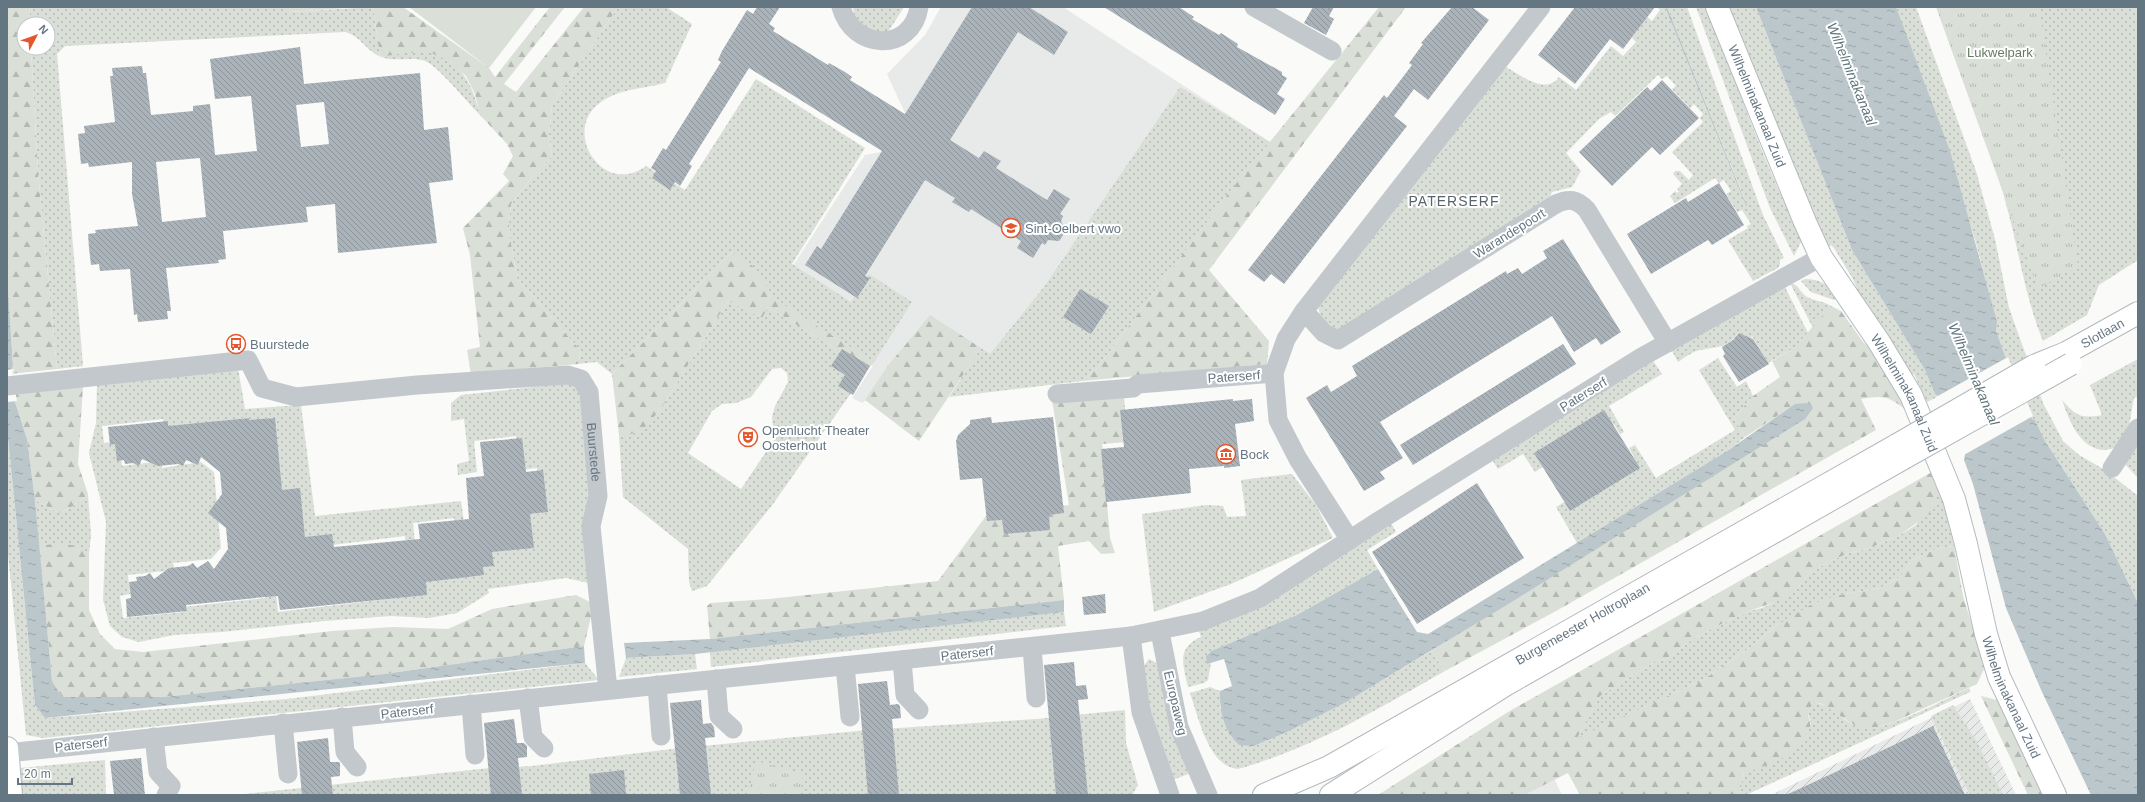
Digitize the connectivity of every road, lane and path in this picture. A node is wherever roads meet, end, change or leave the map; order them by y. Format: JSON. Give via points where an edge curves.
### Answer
{"nodes":[{"id":1,"x":842,"y":7,"type":"edge"},
{"id":2,"x":919,"y":7,"type":"edge"},
{"id":3,"x":1541,"y":7,"type":"edge"},
{"id":4,"x":1717,"y":7,"type":"edge"},
{"id":5,"x":1263,"y":9,"type":"edge"},
{"id":6,"x":1332,"y":51,"type":"dead end"},
{"id":7,"x":1821,"y":257,"type":"junction"},
{"id":8,"x":1304,"y":310,"type":"junction"},
{"id":9,"x":2138,"y":313,"type":"edge"},
{"id":10,"x":2138,"y":327,"type":"edge"},
{"id":11,"x":1668,"y":343,"type":"junction"},
{"id":12,"x":2068,"y":359,"type":"junction"},
{"id":13,"x":1274,"y":373,"type":"junction"},
{"id":14,"x":7,"y":386,"type":"edge"},
{"id":15,"x":1057,"y":394,"type":"dead end"},
{"id":16,"x":2138,"y":428,"type":"edge"},
{"id":17,"x":1900,"y":452,"type":"junction"},
{"id":18,"x":2112,"y":468,"type":"dead end"},
{"id":19,"x":1350,"y":540,"type":"junction"},
{"id":20,"x":1160,"y":632,"type":"junction"},
{"id":21,"x":1131,"y":636,"type":"junction"},
{"id":22,"x":1032,"y":647,"type":"junction"},
{"id":23,"x":902,"y":660,"type":"junction"},
{"id":24,"x":845,"y":666,"type":"junction"},
{"id":25,"x":716,"y":679,"type":"junction"},
{"id":26,"x":657,"y":685,"type":"junction"},
{"id":27,"x":608,"y":690,"type":"junction"},
{"id":28,"x":528,"y":698,"type":"junction"},
{"id":29,"x":1036,"y":698,"type":"dead end"},
{"id":30,"x":471,"y":704,"type":"junction"},
{"id":31,"x":919,"y":710,"type":"dead end"},
{"id":32,"x":342,"y":717,"type":"junction"},
{"id":33,"x":850,"y":717,"type":"dead end"},
{"id":34,"x":283,"y":723,"type":"junction"},
{"id":35,"x":733,"y":729,"type":"dead end"},
{"id":36,"x":661,"y":736,"type":"dead end"},
{"id":37,"x":154,"y":737,"type":"junction"},
{"id":38,"x":7,"y":748,"type":"edge"},
{"id":39,"x":544,"y":748,"type":"dead end"},
{"id":40,"x":8,"y":753,"type":"edge"},
{"id":41,"x":475,"y":755,"type":"dead end"},
{"id":42,"x":357,"y":767,"type":"dead end"},
{"id":43,"x":288,"y":774,"type":"dead end"},
{"id":44,"x":11,"y":795,"type":"edge"},
{"id":45,"x":166,"y":795,"type":"edge"},
{"id":46,"x":1170,"y":795,"type":"edge"},
{"id":47,"x":1208,"y":795,"type":"edge"},
{"id":48,"x":1264,"y":795,"type":"edge"},
{"id":49,"x":1331,"y":795,"type":"edge"},
{"id":50,"x":2055,"y":795,"type":"edge"}],
"edges":[{"from":1,"to":2,"type":"street","via":[[845,20],[853,30],[864,38],[876,41],[890,40],[902,35],[912,26]]},
{"from":3,"to":8,"type":"street"},
{"from":4,"to":7,"type":"street","name":"Wilhelminakanaal Zuid","via":[[1804,222]]},
{"from":5,"to":6,"type":"street"},
{"from":7,"to":11,"type":"street","name":"Paterserf"},
{"from":7,"to":50,"type":"street","name":"Wilhelminakanaal Zuid","via":[[1897,370],[1914,403],[1954,499],[1986,634],[1999,677]]},
{"from":8,"to":11,"type":"street","name":"Warandepoort","via":[[1324,333],[1338,340],[1556,204],[1572,199],[1580,202],[1587,210]]},
{"from":8,"to":13,"type":"street","via":[[1286,339]]},
{"from":9,"to":12,"type":"street","name":"Slotlaan"},
{"from":10,"to":12,"type":"street","name":"Slotlaan"},
{"from":11,"to":19,"type":"street","name":"Paterserf"},
{"from":12,"to":17,"type":"street","bridge":true,"via":[[2034,366]]},
{"from":13,"to":15,"type":"street","name":"Paterserf","via":[[1138,384],[1133,388]]},
{"from":13,"to":19,"type":"street","name":"Paterserf","via":[[1278,420],[1298,459]]},
{"from":14,"to":27,"type":"street","name":"Buurstede","via":[[248,360],[262,388],[296,397],[417,385],[568,375],[581,379],[589,392],[598,496],[591,526]]},
{"from":16,"to":18,"type":"street"},
{"from":17,"to":48,"type":"street","name":"Burgemeester Holtroplaan","via":[[1329,767]]},
{"from":17,"to":49,"type":"street","name":"Burgemeester Holtroplaan","via":[[1505,685]]},
{"from":19,"to":20,"type":"street","name":"Paterserf","via":[[1260,598],[1211,618]]},
{"from":20,"to":21,"type":"street","name":"Paterserf"},
{"from":20,"to":47,"type":"street","name":"Europaweg","via":[[1179,727]]},
{"from":21,"to":22,"type":"street","name":"Paterserf"},
{"from":21,"to":46,"type":"street","via":[[1141,712]]},
{"from":22,"to":23,"type":"street","name":"Paterserf"},
{"from":22,"to":29,"type":"street"},
{"from":23,"to":24,"type":"street","name":"Paterserf"},
{"from":23,"to":31,"type":"street","via":[[905,695]]},
{"from":24,"to":25,"type":"street","name":"Paterserf"},
{"from":24,"to":33,"type":"street"},
{"from":25,"to":26,"type":"street","name":"Paterserf"},
{"from":25,"to":35,"type":"street","via":[[719,716]]},
{"from":26,"to":27,"type":"street","name":"Paterserf"},
{"from":26,"to":36,"type":"street"},
{"from":27,"to":28,"type":"street","name":"Paterserf"},
{"from":28,"to":30,"type":"street","name":"Paterserf"},
{"from":28,"to":39,"type":"street","via":[[533,737]]},
{"from":30,"to":32,"type":"street","name":"Paterserf"},
{"from":30,"to":41,"type":"street"},
{"from":32,"to":34,"type":"street","name":"Paterserf"},
{"from":32,"to":42,"type":"street","via":[[345,752]]},
{"from":34,"to":37,"type":"street","name":"Paterserf"},
{"from":34,"to":43,"type":"street"},
{"from":37,"to":40,"type":"street","name":"Paterserf"},
{"from":37,"to":45,"type":"street","via":[[158,772],[171,786]]},
{"from":38,"to":40,"type":"street"},
{"from":40,"to":44,"type":"street"}]}
